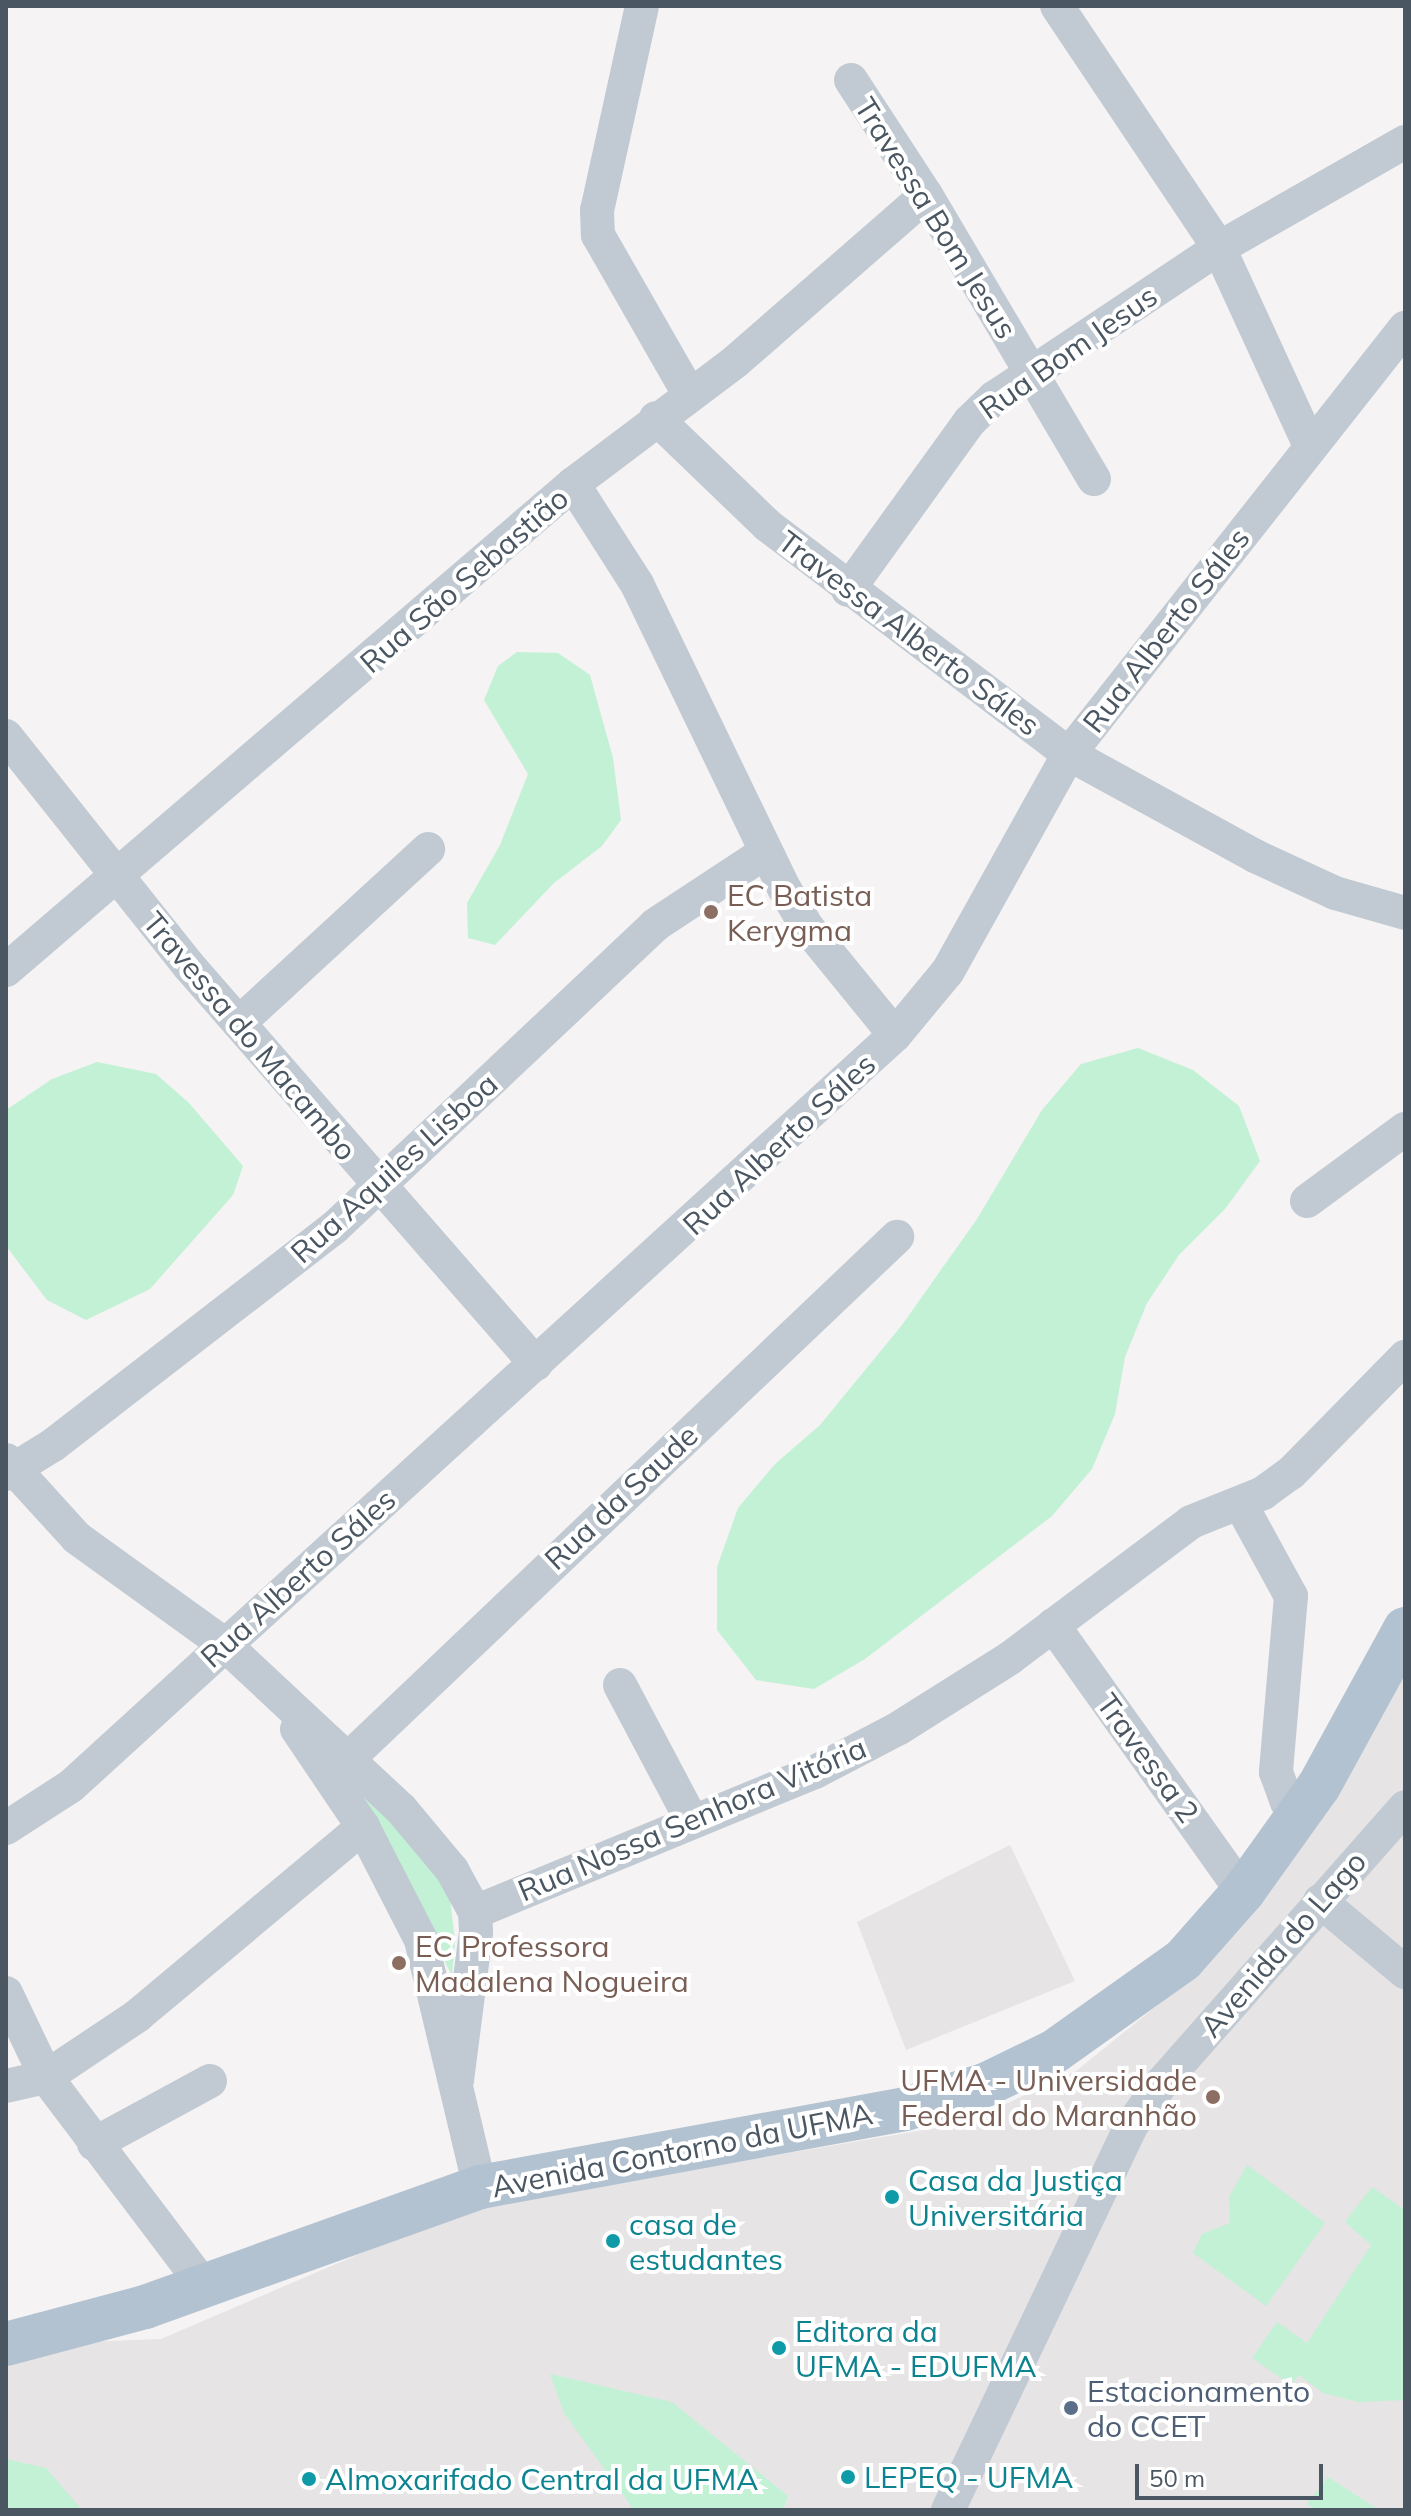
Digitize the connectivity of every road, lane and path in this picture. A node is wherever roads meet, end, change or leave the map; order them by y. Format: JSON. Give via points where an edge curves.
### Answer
{"nodes":[{"id":1,"x":642,"y":6,"type":"edge"},
{"id":2,"x":1057,"y":6,"type":"edge"},
{"id":3,"x":851,"y":80,"type":"dead end"},
{"id":4,"x":1405,"y":142,"type":"edge"},
{"id":5,"x":926,"y":195,"type":"junction"},
{"id":6,"x":1219,"y":248,"type":"junction"},
{"id":7,"x":1405,"y":328,"type":"edge"},
{"id":8,"x":1031,"y":373,"type":"junction"},
{"id":9,"x":689,"y":394,"type":"junction"},
{"id":10,"x":656,"y":418,"type":"junction"},
{"id":11,"x":1310,"y":446,"type":"junction"},
{"id":12,"x":1094,"y":479,"type":"dead end"},
{"id":13,"x":573,"y":484,"type":"junction"},
{"id":14,"x":848,"y":590,"type":"junction"},
{"id":15,"x":6,"y":736,"type":"edge"},
{"id":16,"x":1069,"y":754,"type":"junction"},
{"id":17,"x":428,"y":849,"type":"dead end"},
{"id":18,"x":764,"y":853,"type":"junction"},
{"id":19,"x":115,"y":877,"type":"junction"},
{"id":20,"x":1405,"y":913,"type":"edge"},
{"id":21,"x":6,"y":970,"type":"edge"},
{"id":22,"x":239,"y":1023,"type":"junction"},
{"id":23,"x":895,"y":1035,"type":"junction"},
{"id":24,"x":1405,"y":1129,"type":"edge"},
{"id":25,"x":378,"y":1187,"type":"junction"},
{"id":26,"x":1307,"y":1201,"type":"dead end"},
{"id":27,"x":897,"y":1237,"type":"dead end"},
{"id":28,"x":1405,"y":1357,"type":"edge"},
{"id":29,"x":536,"y":1364,"type":"junction"},
{"id":30,"x":8,"y":1468,"type":"edge"},
{"id":31,"x":1240,"y":1503,"type":"junction"},
{"id":32,"x":1053,"y":1625,"type":"junction"},
{"id":33,"x":1405,"y":1629,"type":"edge"},
{"id":34,"x":224,"y":1644,"type":"junction"},
{"id":35,"x":261,"y":1680,"type":"junction"},
{"id":36,"x":620,"y":1685,"type":"dead end"},
{"id":37,"x":348,"y":1759,"type":"junction"},
{"id":38,"x":1405,"y":1807,"type":"edge"},
{"id":39,"x":1300,"y":1814,"type":"junction"},
{"id":40,"x":692,"y":1821,"type":"junction"},
{"id":41,"x":363,"y":1827,"type":"junction"},
{"id":42,"x":6,"y":1828,"type":"edge"},
{"id":43,"x":1243,"y":1892,"type":"junction"},
{"id":44,"x":1320,"y":1901,"type":"junction"},
{"id":45,"x":475,"y":1912,"type":"junction"},
{"id":46,"x":1405,"y":1972,"type":"edge"},
{"id":47,"x":6,"y":1993,"type":"edge"},
{"id":48,"x":46,"y":2077,"type":"junction"},
{"id":49,"x":457,"y":2080,"type":"junction"},
{"id":50,"x":210,"y":2081,"type":"dead end"},
{"id":51,"x":6,"y":2086,"type":"edge"},
{"id":52,"x":94,"y":2144,"type":"junction"},
{"id":53,"x":480,"y":2187,"type":"junction"},
{"id":54,"x":202,"y":2283,"type":"junction"},
{"id":55,"x":6,"y":2344,"type":"edge"},
{"id":56,"x":948,"y":2510,"type":"edge"}],
"edges":[{"from":1,"to":9,"type":"street","via":[[597,210],[598,235]]},
{"from":2,"to":6,"type":"street"},
{"from":3,"to":5,"type":"street","name":"Travessa Bom Jesus"},
{"from":4,"to":6,"type":"street","name":"Rua Bom Jesus"},
{"from":5,"to":8,"type":"street","name":"Travessa Bom Jesus"},
{"from":5,"to":9,"type":"street","name":"Rua São Sebastião","via":[[828,285]]},
{"from":6,"to":8,"type":"street","name":"Rua Bom Jesus"},
{"from":6,"to":11,"type":"street"},
{"from":7,"to":11,"type":"street","name":"Rua Alberto Sáles"},
{"from":8,"to":12,"type":"street","name":"Travessa Bom Jesus"},
{"from":8,"to":14,"type":"street","name":"Rua Bom Jesus","via":[[969,422]]},
{"from":9,"to":10,"type":"street","name":"Rua São Sebastião"},
{"from":10,"to":13,"type":"street","name":"Rua São Sebastião"},
{"from":10,"to":14,"type":"street","name":"Travessa Alberto Sáles","via":[[767,525]]},
{"from":11,"to":16,"type":"street","name":"Rua Alberto Sáles"},
{"from":13,"to":18,"type":"street","via":[[637,584]]},
{"from":13,"to":19,"type":"street","name":"Rua São Sebastião"},
{"from":14,"to":16,"type":"street","name":"Travessa Alberto Sáles"},
{"from":15,"to":19,"type":"street","name":"Travessa do Macambo"},
{"from":16,"to":20,"type":"street","name":"Travessa Alberto Sáles","via":[[1255,856],[1335,893]]},
{"from":16,"to":23,"type":"street","name":"Rua Alberto Sáles","via":[[948,971]]},
{"from":17,"to":22,"type":"street"},
{"from":18,"to":23,"type":"street","via":[[807,927]]},
{"from":18,"to":25,"type":"street","name":"Rua Aquiles Lisboa","via":[[655,925]]},
{"from":19,"to":21,"type":"street","name":"Rua São Sebastião"},
{"from":19,"to":22,"type":"street","name":"Travessa do Macambo"},
{"from":22,"to":25,"type":"street","name":"Travessa do Macambo"},
{"from":23,"to":29,"type":"street","name":"Rua Alberto Sáles"},
{"from":24,"to":26,"type":"street"},
{"from":25,"to":29,"type":"street","name":"Travessa do Macambo"},
{"from":25,"to":30,"type":"street","name":"Rua Aquiles Lisboa","via":[[233,1308],[53,1445]]},
{"from":27,"to":37,"type":"street","name":"Rua da Saude"},
{"from":28,"to":31,"type":"street","name":"Rua Nossa Senhora Vitória","via":[[1291,1473]]},
{"from":29,"to":34,"type":"street","name":"Rua Alberto Sáles"},
{"from":30,"to":34,"type":"street","via":[[77,1538]]},
{"from":31,"to":32,"type":"street","name":"Rua Nossa Senhora Vitória","via":[[1191,1522]]},
{"from":31,"to":39,"type":"street","via":[[1291,1596],[1276,1772],[1287,1802]]},
{"from":32,"to":40,"type":"street","name":"Rua Nossa Senhora Vitória","via":[[899,1728],[815,1772]]},
{"from":32,"to":43,"type":"street","name":"Travessa 2"},
{"from":33,"to":39,"type":"main road","name":"Avenida Contorno da UFMA"},
{"from":34,"to":35,"type":"street"},
{"from":34,"to":42,"type":"street","name":"Rua Alberto Sáles","via":[[71,1786]]},
{"from":35,"to":37,"type":"street"},
{"from":35,"to":41,"type":"street"},
{"from":36,"to":40,"type":"street"},
{"from":37,"to":45,"type":"street","via":[[401,1809],[452,1870]]},
{"from":38,"to":44,"type":"street","name":"Avenida do Lago"},
{"from":39,"to":43,"type":"main road","name":"Avenida Contorno da UFMA"},
{"from":40,"to":45,"type":"street","name":"Rua Nossa Senhora Vitória"},
{"from":41,"to":48,"type":"street","via":[[137,2016]]},
{"from":41,"to":49,"type":"street","via":[[421,1940]]},
{"from":43,"to":53,"type":"main road","name":"Avenida Contorno da UFMA","via":[[1183,1960],[1138,1996],[1055,2051],[985,2085],[905,2109]]},
{"from":44,"to":46,"type":"street"},
{"from":44,"to":56,"type":"street","name":"Avenida do Lago","via":[[1131,2126]]},
{"from":45,"to":49,"type":"street"},
{"from":47,"to":48,"type":"street"},
{"from":48,"to":51,"type":"street"},
{"from":48,"to":52,"type":"street"},
{"from":49,"to":53,"type":"street"},
{"from":50,"to":52,"type":"street"},
{"from":52,"to":54,"type":"street"},
{"from":53,"to":54,"type":"main road","name":"Avenida Contorno da UFMA"},
{"from":54,"to":55,"type":"main road","name":"Avenida Contorno da UFMA","via":[[71,2331]]}]}
